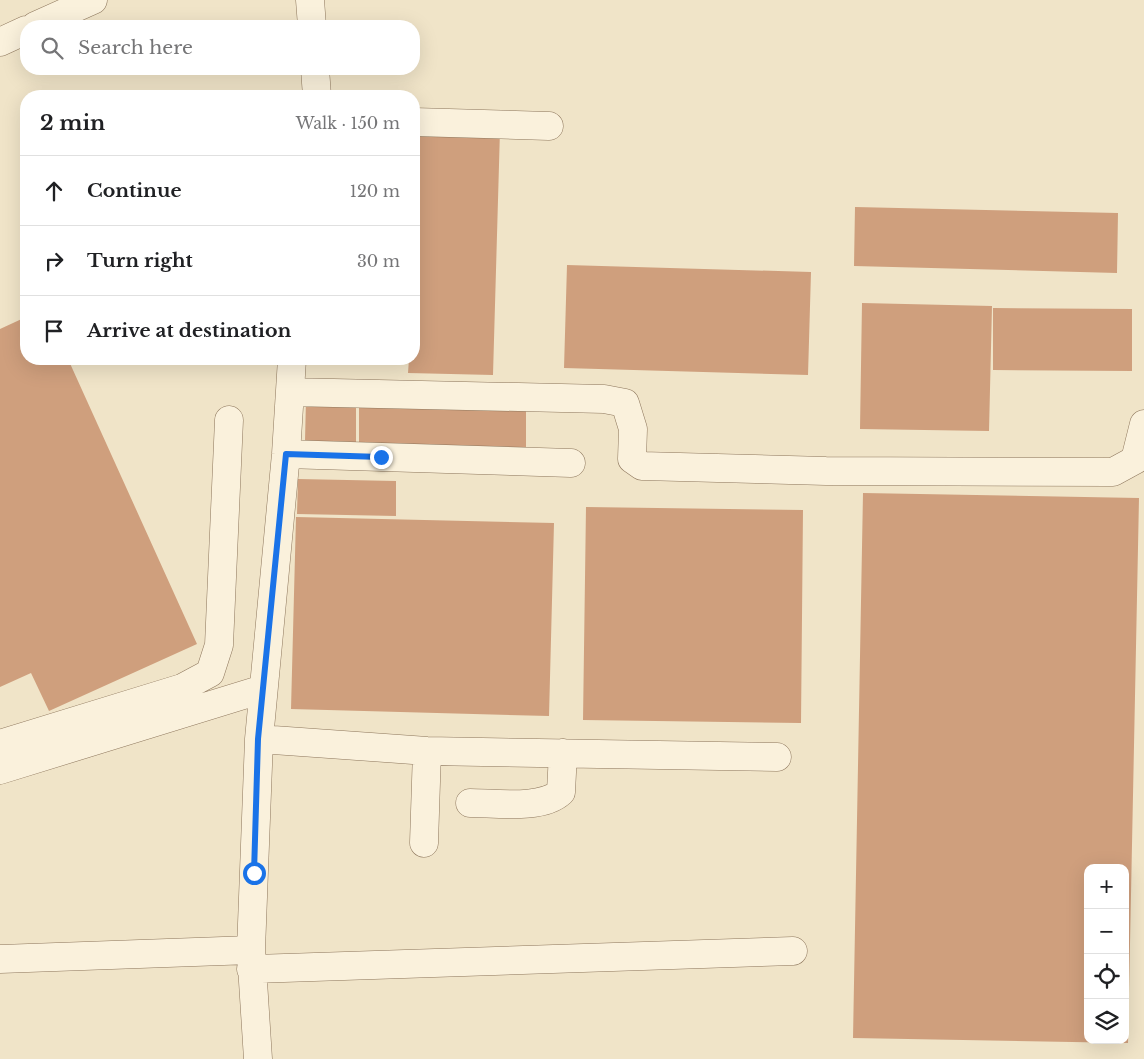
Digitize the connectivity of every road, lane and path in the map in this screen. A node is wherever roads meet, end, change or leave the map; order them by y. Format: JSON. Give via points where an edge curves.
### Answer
{"nodes":[{"id":1,"x":94,"y":0,"type":"edge"},
{"id":2,"x":310,"y":0,"type":"edge"},
{"id":3,"x":49,"y":20,"type":"edge"},
{"id":4,"x":312,"y":20,"type":"edge"},
{"id":5,"x":20,"y":33,"type":"edge"},
{"id":6,"x":0,"y":42,"type":"edge"},
{"id":7,"x":315,"y":75,"type":"edge"},
{"id":8,"x":317,"y":90,"type":"edge"},
{"id":9,"x":420,"y":122,"type":"edge"},
{"id":10,"x":550,"y":126,"type":"dead end"},
{"id":11,"x":292,"y":365,"type":"edge"},
{"id":12,"x":290,"y":392,"type":"junction"},
{"id":13,"x":229,"y":420,"type":"dead end"},
{"id":14,"x":1144,"y":424,"type":"edge"},
{"id":15,"x":286,"y":454,"type":"junction"},
{"id":16,"x":571,"y":464,"type":"dead end"},
{"id":17,"x":263,"y":689,"type":"junction"},
{"id":18,"x":258,"y":739,"type":"junction"},
{"id":19,"x":0,"y":744,"type":"edge"},
{"id":20,"x":427,"y":751,"type":"junction"},
{"id":21,"x":563,"y":754,"type":"junction"},
{"id":22,"x":777,"y":758,"type":"dead end"},
{"id":23,"x":0,"y":770,"type":"edge"},
{"id":24,"x":470,"y":803,"type":"dead end"},
{"id":25,"x":424,"y":843,"type":"dead end"},
{"id":26,"x":793,"y":951,"type":"dead end"},
{"id":27,"x":0,"y":959,"type":"edge"},
{"id":28,"x":251,"y":960,"type":"junction"},
{"id":29,"x":258,"y":1059,"type":"edge"}],
"edges":[{"from":1,"to":3,"type":"street"},
{"from":2,"to":4,"type":"street"},
{"from":5,"to":6,"type":"street"},
{"from":7,"to":8,"type":"street"},
{"from":9,"to":10,"type":"street"},
{"from":11,"to":12,"type":"street"},
{"from":12,"to":14,"type":"street","via":[[604,399],[625,403],[633,430],[632,459],[642,466],[826,471],[1113,472],[1135,460]]},
{"from":12,"to":15,"type":"street"},
{"from":13,"to":19,"type":"street","via":[[219,645],[210,673],[182,688]]},
{"from":15,"to":16,"type":"street"},
{"from":15,"to":17,"type":"street"},
{"from":17,"to":18,"type":"street"},
{"from":17,"to":23,"type":"street"},
{"from":18,"to":20,"type":"street"},
{"from":18,"to":28,"type":"street"},
{"from":20,"to":21,"type":"street"},
{"from":20,"to":25,"type":"street"},
{"from":21,"to":22,"type":"street"},
{"from":21,"to":24,"type":"street","via":[[561,792],[554,799],[538,803]]},
{"from":26,"to":28,"type":"street"},
{"from":27,"to":28,"type":"street"},
{"from":28,"to":29,"type":"street"}]}
